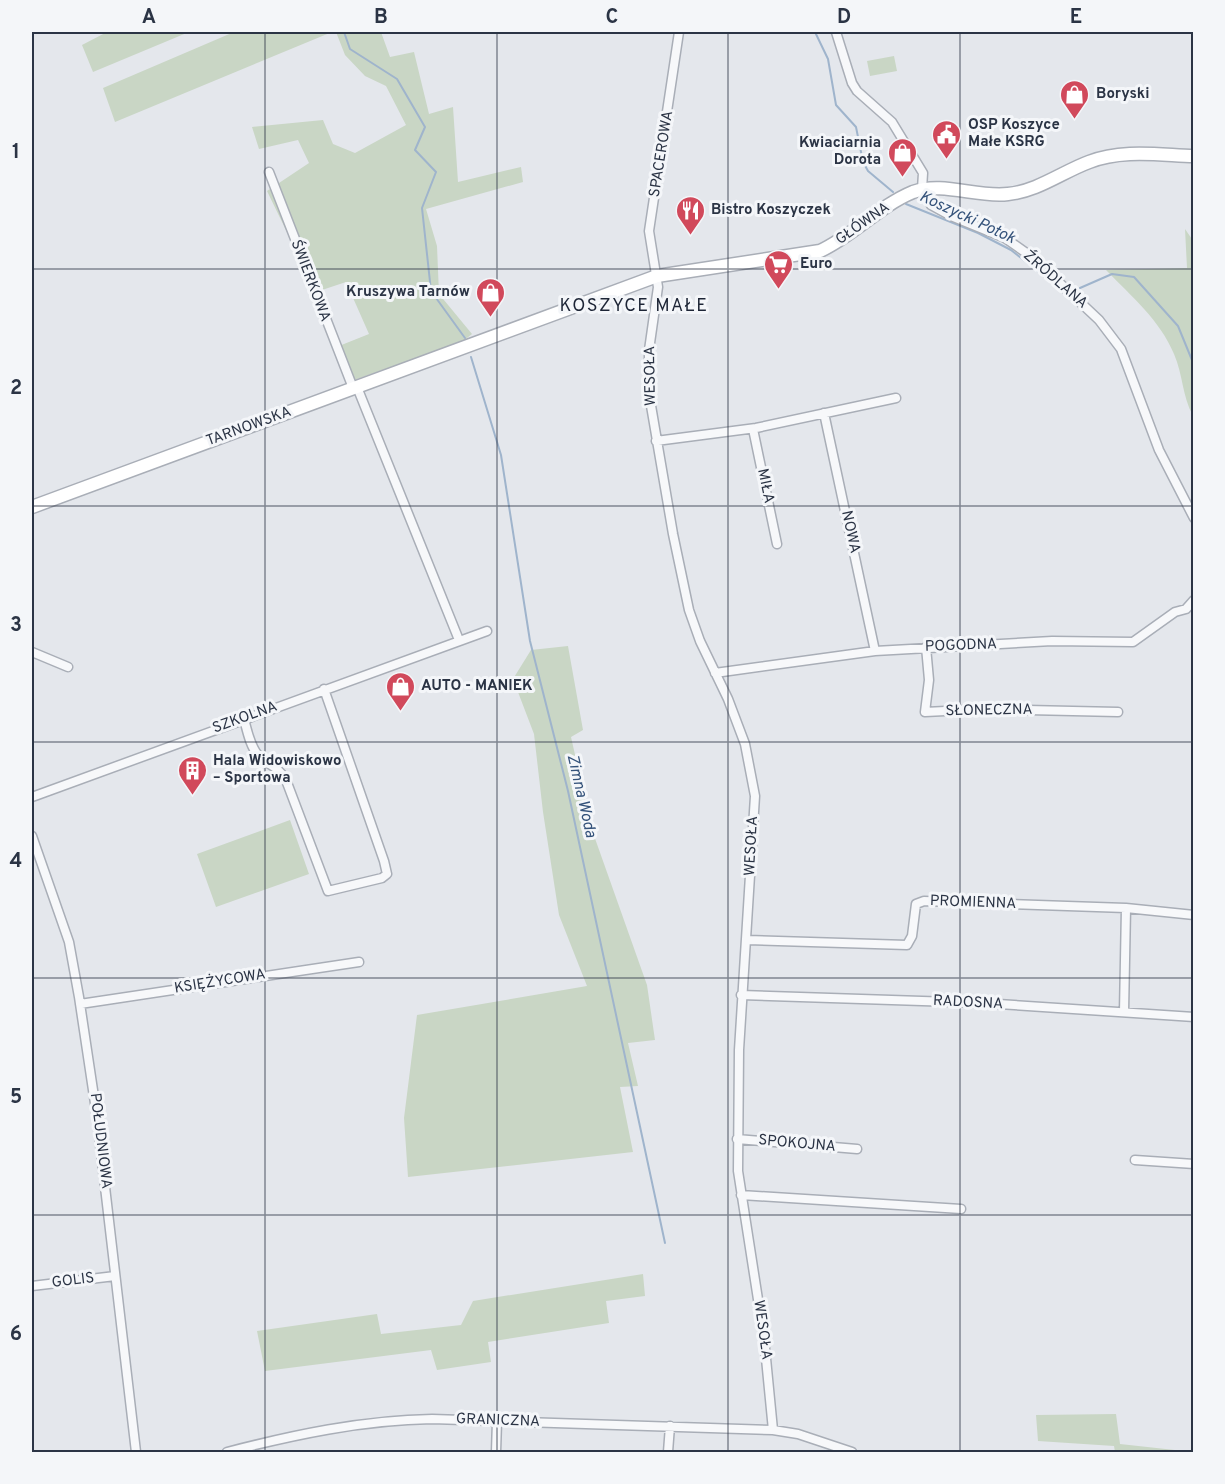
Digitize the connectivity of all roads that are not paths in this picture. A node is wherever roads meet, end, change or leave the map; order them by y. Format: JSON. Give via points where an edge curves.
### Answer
{"nodes":[{"id":1,"x":679,"y":32,"type":"edge"},
{"id":2,"x":836,"y":32,"type":"edge"},
{"id":3,"x":1194,"y":156,"type":"edge"},
{"id":4,"x":269,"y":172,"type":"dead end"},
{"id":5,"x":922,"y":189,"type":"junction"},
{"id":6,"x":657,"y":276,"type":"junction"},
{"id":7,"x":465,"y":347,"type":"joint"},
{"id":8,"x":355,"y":387,"type":"junction"},
{"id":9,"x":896,"y":398,"type":"dead end"},
{"id":10,"x":825,"y":413,"type":"junction"},
{"id":11,"x":753,"y":429,"type":"junction"},
{"id":12,"x":656,"y":441,"type":"junction"},
{"id":13,"x":32,"y":507,"type":"edge"},
{"id":14,"x":1194,"y":518,"type":"edge"},
{"id":15,"x":777,"y":544,"type":"dead end"},
{"id":16,"x":1194,"y":600,"type":"edge"},
{"id":17,"x":487,"y":631,"type":"dead end"},
{"id":18,"x":459,"y":640,"type":"junction"},
{"id":19,"x":926,"y":647,"type":"junction"},
{"id":20,"x":876,"y":651,"type":"junction"},
{"id":21,"x":32,"y":652,"type":"edge"},
{"id":22,"x":68,"y":667,"type":"dead end"},
{"id":23,"x":715,"y":673,"type":"junction"},
{"id":24,"x":324,"y":689,"type":"junction"},
{"id":25,"x":1118,"y":712,"type":"dead end"},
{"id":26,"x":244,"y":719,"type":"junction"},
{"id":27,"x":32,"y":797,"type":"edge"},
{"id":28,"x":32,"y":836,"type":"edge"},
{"id":29,"x":1126,"y":909,"type":"junction"},
{"id":30,"x":1194,"y":915,"type":"edge"},
{"id":31,"x":747,"y":939,"type":"junction"},
{"id":32,"x":359,"y":962,"type":"dead end"},
{"id":33,"x":741,"y":995,"type":"junction"},
{"id":34,"x":80,"y":1004,"type":"junction"},
{"id":35,"x":1124,"y":1012,"type":"junction"},
{"id":36,"x":1194,"y":1017,"type":"edge"},
{"id":37,"x":737,"y":1139,"type":"junction"},
{"id":38,"x":857,"y":1149,"type":"dead end"},
{"id":39,"x":1135,"y":1160,"type":"dead end"},
{"id":40,"x":1194,"y":1164,"type":"edge"},
{"id":41,"x":741,"y":1195,"type":"junction"},
{"id":42,"x":961,"y":1209,"type":"dead end"},
{"id":43,"x":115,"y":1276,"type":"junction"},
{"id":44,"x":32,"y":1286,"type":"edge"},
{"id":45,"x":497,"y":1421,"type":"junction"},
{"id":46,"x":670,"y":1426,"type":"junction"},
{"id":47,"x":773,"y":1430,"type":"junction"},
{"id":48,"x":136,"y":1452,"type":"edge"},
{"id":49,"x":227,"y":1452,"type":"edge"},
{"id":50,"x":496,"y":1452,"type":"edge"},
{"id":51,"x":668,"y":1452,"type":"edge"},
{"id":52,"x":852,"y":1452,"type":"edge"}],
"edges":[{"from":1,"to":6,"type":"street","name":"SPACEROWA","via":[[649,231]]},
{"from":2,"to":5,"type":"street","name":"ŹRÓDLANA","via":[[852,82],[892,122],[923,173]]},
{"from":3,"to":5,"type":"street","name":"GŁÓWNA","via":[[1110,156],[1011,194],[993,196]]},
{"from":4,"to":8,"type":"street","name":"ŚWIERKOWA"},
{"from":5,"to":6,"type":"street","name":"GŁÓWNA","via":[[898,200],[820,251]]},
{"from":5,"to":14,"type":"street","name":"ŹRÓDLANA","via":[[931,204],[1005,238],[1032,257],[1100,320],[1121,350],[1159,450]]},
{"from":6,"to":7,"type":"street","name":"GŁÓWNA"},
{"from":6,"to":12,"type":"street","name":"WESOŁA","via":[[649,350],[649,394]]},
{"from":7,"to":8,"type":"street","name":"TARNOWSKA"},
{"from":8,"to":13,"type":"street","name":"TARNOWSKA"},
{"from":8,"to":18,"type":"street"},
{"from":9,"to":10,"type":"street"},
{"from":10,"to":11,"type":"street"},
{"from":10,"to":20,"type":"street","name":"NOWA"},
{"from":11,"to":12,"type":"street"},
{"from":11,"to":15,"type":"street","name":"MIŁA"},
{"from":12,"to":23,"type":"street","name":"WESOŁA","via":[[690,610]]},
{"from":16,"to":19,"type":"street","name":"POGODNA","via":[[1133,642]]},
{"from":17,"to":18,"type":"street","name":"SZKOLNA"},
{"from":18,"to":24,"type":"street","name":"SZKOLNA"},
{"from":19,"to":20,"type":"street","name":"POGODNA"},
{"from":19,"to":25,"type":"street","name":"SŁONECZNA","via":[[929,680],[925,712]]},
{"from":20,"to":23,"type":"street","name":"POGODNA"},
{"from":21,"to":22,"type":"street"},
{"from":23,"to":31,"type":"street","name":"WESOŁA","via":[[745,744],[755,795]]},
{"from":24,"to":26,"type":"street","name":"SZKOLNA"},
{"from":24,"to":26,"type":"street","via":[[387,874],[382,878],[328,891],[286,780],[277,766],[255,753]]},
{"from":26,"to":27,"type":"street","name":"SZKOLNA"},
{"from":28,"to":34,"type":"street","name":"POŁUDNIOWA","via":[[69,942]]},
{"from":29,"to":30,"type":"street","name":"PROMIENNA"},
{"from":29,"to":31,"type":"street","name":"PROMIENNA","via":[[924,901],[916,904],[907,945]]},
{"from":29,"to":35,"type":"street"},
{"from":31,"to":33,"type":"street","name":"WESOŁA"},
{"from":32,"to":34,"type":"street","name":"KSIĘŻYCOWA"},
{"from":33,"to":35,"type":"street","name":"RADOSNA"},
{"from":33,"to":37,"type":"street","name":"WESOŁA"},
{"from":34,"to":43,"type":"street","name":"POŁUDNIOWA"},
{"from":35,"to":36,"type":"street","name":"RADOSNA"},
{"from":37,"to":38,"type":"street","name":"SPOKOJNA"},
{"from":37,"to":41,"type":"street","name":"WESOŁA"},
{"from":39,"to":40,"type":"street"},
{"from":41,"to":42,"type":"street"},
{"from":41,"to":47,"type":"street","name":"WESOŁA","via":[[764,1338]]},
{"from":43,"to":44,"type":"street","name":"GOLIS"},
{"from":43,"to":48,"type":"street","name":"POŁUDNIOWA"},
{"from":45,"to":46,"type":"street","name":"GRANICZNA"},
{"from":45,"to":49,"type":"street","name":"GRANICZNA","via":[[391,1420]]},
{"from":45,"to":50,"type":"street"},
{"from":46,"to":47,"type":"street","name":"GRANICZNA"},
{"from":46,"to":51,"type":"street"},
{"from":47,"to":52,"type":"street","name":"GRANICZNA"}]}
